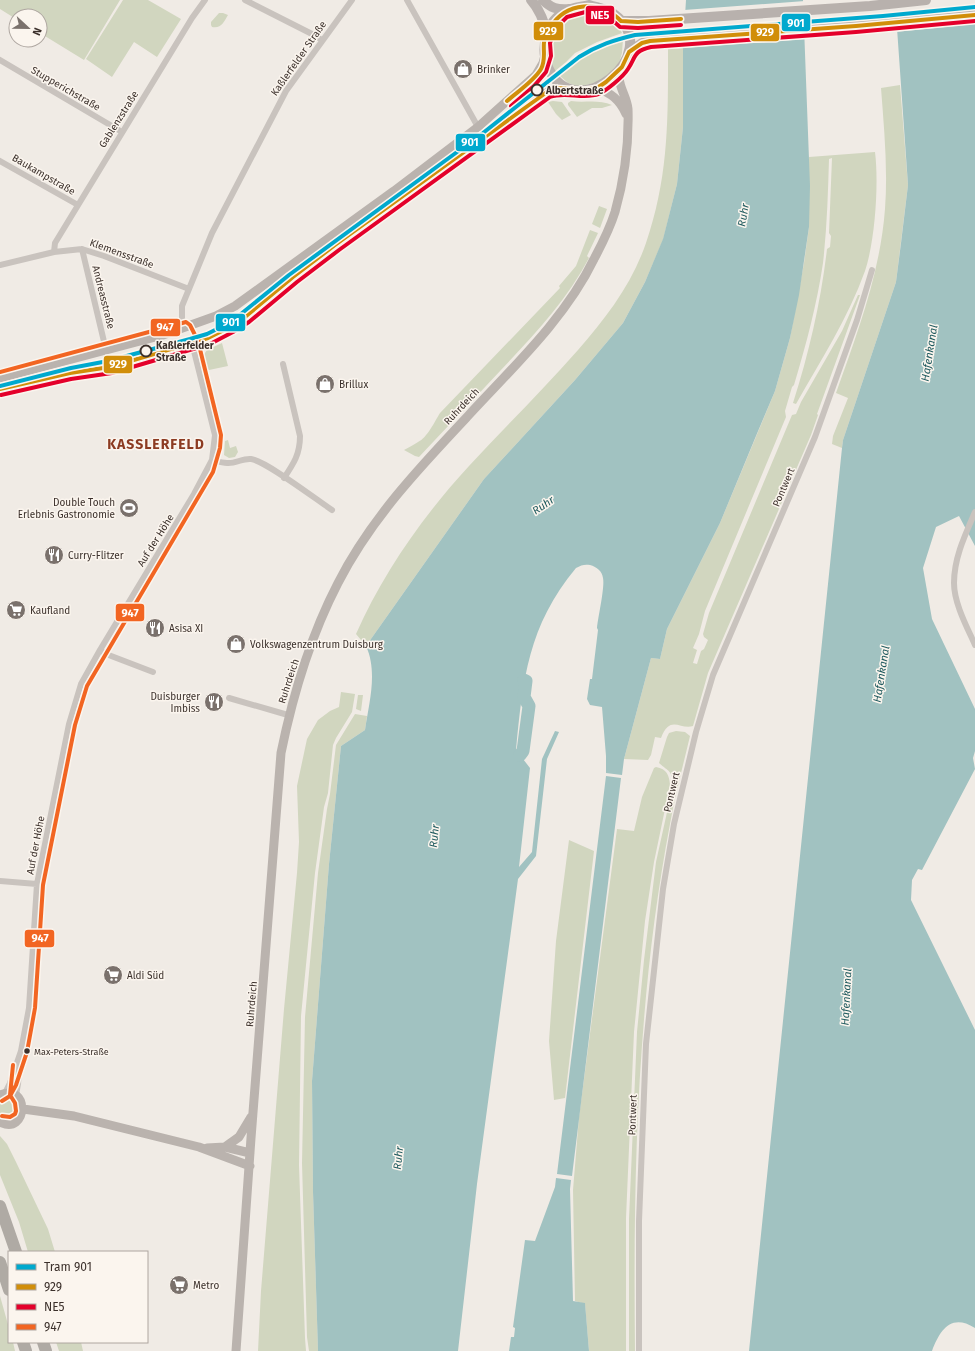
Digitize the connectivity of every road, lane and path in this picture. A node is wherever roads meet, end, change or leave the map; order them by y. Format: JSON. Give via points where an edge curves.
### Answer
{"nodes":[{"id":1,"x":205,"y":0,"type":"edge"},
{"id":2,"x":245,"y":0,"type":"edge"},
{"id":3,"x":352,"y":0,"type":"edge"},
{"id":4,"x":407,"y":0,"type":"edge"},
{"id":5,"x":531,"y":0,"type":"edge"},
{"id":6,"x":543,"y":0,"type":"edge"},
{"id":7,"x":926,"y":0,"type":"edge"},
{"id":8,"x":570,"y":9,"type":"junction"},
{"id":9,"x":975,"y":15,"type":"edge"},
{"id":10,"x":622,"y":21,"type":"junction"},
{"id":11,"x":547,"y":34,"type":"junction"},
{"id":12,"x":322,"y":40,"type":"junction"},
{"id":13,"x":630,"y":52,"type":"junction"},
{"id":14,"x":545,"y":55,"type":"junction"},
{"id":15,"x":0,"y":60,"type":"edge"},
{"id":16,"x":622,"y":67,"type":"junction"},
{"id":17,"x":597,"y":88,"type":"junction"},
{"id":18,"x":572,"y":89,"type":"junction"},
{"id":19,"x":628,"y":117,"type":"junction"},
{"id":20,"x":478,"y":127,"type":"junction"},
{"id":21,"x":122,"y":132,"type":"junction"},
{"id":22,"x":485,"y":136,"type":"junction"},
{"id":23,"x":0,"y":161,"type":"edge"},
{"id":24,"x":78,"y":205,"type":"junction"},
{"id":25,"x":82,"y":249,"type":"junction"},
{"id":26,"x":54,"y":252,"type":"junction"},
{"id":27,"x":0,"y":265,"type":"edge"},
{"id":28,"x":872,"y":270,"type":"dead end"},
{"id":29,"x":189,"y":289,"type":"junction"},
{"id":30,"x":185,"y":328,"type":"junction"},
{"id":31,"x":192,"y":344,"type":"junction"},
{"id":32,"x":106,"y":350,"type":"junction"},
{"id":33,"x":283,"y":364,"type":"dead end"},
{"id":34,"x":0,"y":378,"type":"edge"},
{"id":35,"x":0,"y":389,"type":"edge"},
{"id":36,"x":212,"y":460,"type":"junction"},
{"id":37,"x":284,"y":478,"type":"junction"},
{"id":38,"x":332,"y":510,"type":"dead end"},
{"id":39,"x":975,"y":512,"type":"edge"},
{"id":40,"x":975,"y":645,"type":"edge"},
{"id":41,"x":100,"y":650,"type":"junction"},
{"id":42,"x":153,"y":672,"type":"dead end"},
{"id":43,"x":229,"y":698,"type":"dead end"},
{"id":44,"x":288,"y":715,"type":"junction"},
{"id":45,"x":0,"y":881,"type":"edge"},
{"id":46,"x":37,"y":884,"type":"junction"},
{"id":47,"x":21,"y":1051,"type":"junction"},
{"id":48,"x":3,"y":1094,"type":"edge"},
{"id":49,"x":16,"y":1096,"type":"junction"},
{"id":50,"x":23,"y":1109,"type":"junction"},
{"id":51,"x":253,"y":1114,"type":"junction"},
{"id":52,"x":0,"y":1122,"type":"edge"},
{"id":53,"x":225,"y":1147,"type":"junction"},
{"id":54,"x":203,"y":1148,"type":"junction"},
{"id":55,"x":250,"y":1153,"type":"junction"},
{"id":56,"x":250,"y":1166,"type":"junction"},
{"id":57,"x":0,"y":1206,"type":"edge"},
{"id":58,"x":16,"y":1251,"type":"edge"},
{"id":59,"x":0,"y":1262,"type":"edge"},
{"id":60,"x":8,"y":1287,"type":"edge"},
{"id":61,"x":236,"y":1351,"type":"edge"},
{"id":62,"x":639,"y":1351,"type":"edge"}],
"edges":[{"from":1,"to":21,"type":"street","name":"Gablenzstraße"},
{"from":2,"to":12,"type":"street"},
{"from":3,"to":12,"type":"street","name":"Kaßlerfelder Straße"},
{"from":4,"to":20,"type":"street"},
{"from":5,"to":11,"type":"main road","via":[[543,18]]},
{"from":6,"to":8,"type":"main road","via":[[557,10]]},
{"from":7,"to":10,"type":"main road","via":[[854,7]]},
{"from":8,"to":10,"type":"main road","via":[[589,5],[614,14]]},
{"from":8,"to":11,"type":"main road","via":[[555,20]]},
{"from":9,"to":13,"type":"main road","via":[[650,42],[642,43]]},
{"from":10,"to":13,"type":"main road","via":[[628,32]]},
{"from":11,"to":14,"type":"main road","via":[[544,42]]},
{"from":12,"to":29,"type":"street","name":"Kaßlerfelder Straße","via":[[286,91],[212,233]]},
{"from":13,"to":16,"type":"main road"},
{"from":14,"to":18,"type":"main road","via":[[553,76],[564,86]]},
{"from":14,"to":20,"type":"main road","via":[[541,69],[536,75]]},
{"from":15,"to":21,"type":"street","name":"Stupperichstraße"},
{"from":16,"to":17,"type":"main road"},
{"from":16,"to":19,"type":"main road","name":"Ruhrdeich","via":[[620,83],[626,99]]},
{"from":17,"to":18,"type":"main road"},
{"from":17,"to":19,"type":"main road","via":[[607,91],[618,100]]},
{"from":18,"to":22,"type":"main road","via":[[557,88],[547,92]]},
{"from":19,"to":44,"type":"main road","name":"Ruhrdeich","via":[[622,177],[614,212],[583,281],[564,309],[527,352],[427,459],[364,539],[338,582],[321,618]]},
{"from":20,"to":22,"type":"street"},
{"from":20,"to":30,"type":"main road","via":[[235,306]]},
{"from":21,"to":24,"type":"street","name":"Gablenzstraße"},
{"from":22,"to":31,"type":"main road","via":[[335,245],[245,317],[230,327]]},
{"from":23,"to":24,"type":"street","name":"Baukampstraße"},
{"from":24,"to":26,"type":"street","name":"Gablenzstraße","via":[[55,243]]},
{"from":25,"to":26,"type":"street","name":"Klemensstraße"},
{"from":25,"to":29,"type":"street","name":"Klemensstraße"},
{"from":25,"to":32,"type":"street","name":"Andreasstraße"},
{"from":26,"to":27,"type":"street","name":"Klemensstraße"},
{"from":28,"to":62,"type":"street","name":"Pontwert","via":[[815,437],[713,675],[674,824],[663,889],[646,1044],[639,1220]]},
{"from":29,"to":30,"type":"street","name":"Kaßlerfelder Straße","via":[[182,306]]},
{"from":30,"to":31,"type":"main road"},
{"from":30,"to":32,"type":"main road"},
{"from":31,"to":35,"type":"main road","via":[[110,366]]},
{"from":31,"to":36,"type":"street","name":"Auf der Höhe","via":[[214,435]]},
{"from":32,"to":34,"type":"main road"},
{"from":33,"to":37,"type":"street","via":[[300,436],[300,448],[295,462]]},
{"from":36,"to":37,"type":"street","via":[[227,464],[251,459]]},
{"from":36,"to":41,"type":"street","name":"Auf der Höhe"},
{"from":37,"to":38,"type":"street"},
{"from":39,"to":40,"type":"street","via":[[956,563],[954,584],[960,611]]},
{"from":41,"to":42,"type":"street"},
{"from":41,"to":46,"type":"street","name":"Auf der Höhe","via":[[81,684],[69,724]]},
{"from":43,"to":44,"type":"street"},
{"from":44,"to":51,"type":"main road","name":"Ruhrdeich","via":[[281,753]]},
{"from":45,"to":46,"type":"street"},
{"from":46,"to":47,"type":"street","name":"Auf der Höhe","via":[[29,1008]]},
{"from":47,"to":48,"type":"street","name":"Auf der Höhe","via":[[10,1083]]},
{"from":47,"to":49,"type":"street","name":"Auf der Höhe"},
{"from":48,"to":49,"type":"main road"},
{"from":49,"to":50,"type":"main road","via":[[20,1099]]},
{"from":50,"to":52,"type":"main road","via":[[20,1117],[13,1123]]},
{"from":50,"to":54,"type":"main road","via":[[74,1116]]},
{"from":51,"to":53,"type":"main road","via":[[239,1137]]},
{"from":51,"to":55,"type":"main road","name":"Ruhrdeich"},
{"from":53,"to":54,"type":"main road"},
{"from":53,"to":55,"type":"main road"},
{"from":54,"to":56,"type":"main road"},
{"from":55,"to":56,"type":"main road","name":"Ruhrdeich"},
{"from":56,"to":61,"type":"main road","name":"Ruhrdeich"},
{"from":57,"to":58,"type":"highway"},
{"from":59,"to":60,"type":"highway"}]}
